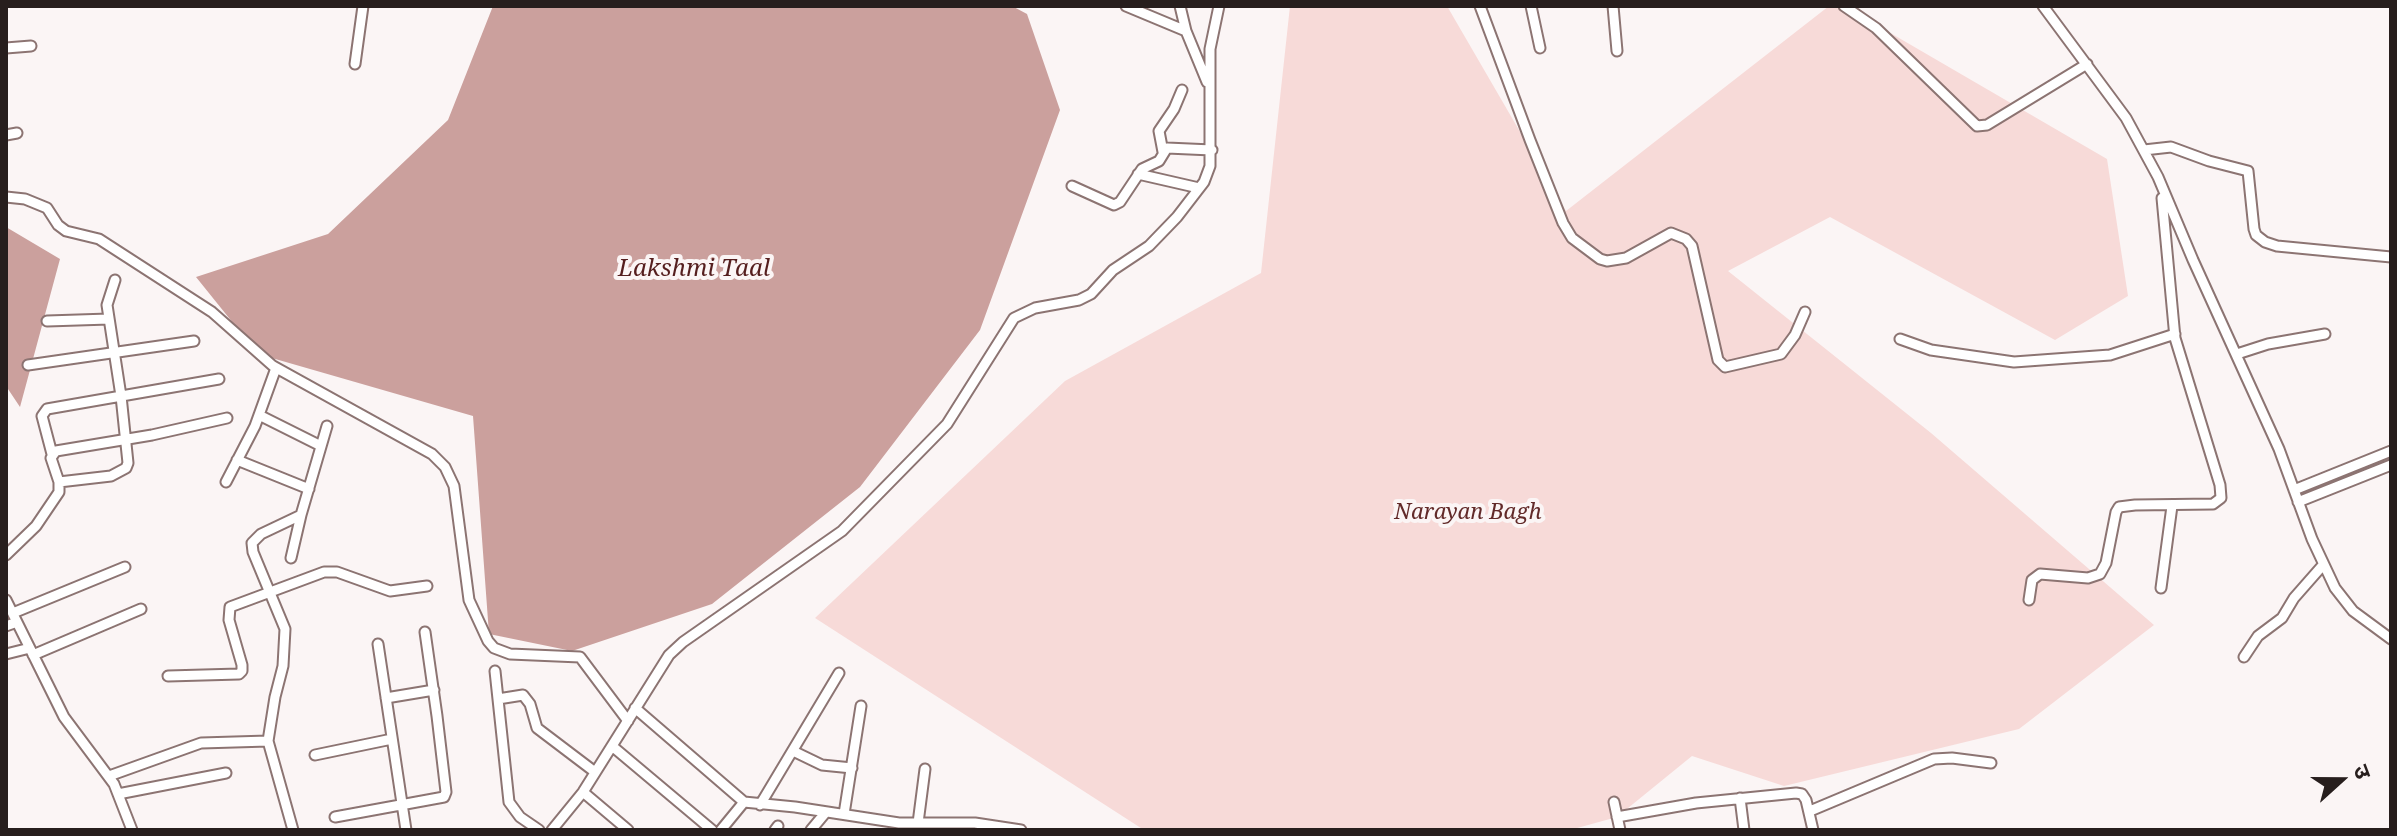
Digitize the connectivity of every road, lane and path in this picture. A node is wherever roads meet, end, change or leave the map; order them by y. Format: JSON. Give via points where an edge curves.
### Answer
{"nodes":[{"id":1,"x":363,"y":6,"type":"edge"},
{"id":2,"x":1126,"y":6,"type":"edge"},
{"id":3,"x":1180,"y":6,"type":"edge"},
{"id":4,"x":1219,"y":6,"type":"edge"},
{"id":5,"x":1480,"y":6,"type":"edge"},
{"id":6,"x":1531,"y":6,"type":"edge"},
{"id":7,"x":1613,"y":6,"type":"edge"},
{"id":8,"x":1844,"y":6,"type":"edge"},
{"id":9,"x":2043,"y":6,"type":"edge"},
{"id":10,"x":1186,"y":31,"type":"junction"},
{"id":11,"x":31,"y":46,"type":"dead end"},
{"id":12,"x":6,"y":48,"type":"edge"},
{"id":13,"x":1540,"y":48,"type":"dead end"},
{"id":14,"x":1617,"y":51,"type":"dead end"},
{"id":15,"x":355,"y":64,"type":"dead end"},
{"id":16,"x":2087,"y":64,"type":"junction"},
{"id":17,"x":1209,"y":86,"type":"junction"},
{"id":18,"x":1182,"y":90,"type":"dead end"},
{"id":19,"x":17,"y":133,"type":"dead end"},
{"id":20,"x":6,"y":135,"type":"edge"},
{"id":21,"x":1212,"y":150,"type":"junction"},
{"id":22,"x":2144,"y":150,"type":"junction"},
{"id":23,"x":1163,"y":152,"type":"junction"},
{"id":24,"x":1138,"y":174,"type":"junction"},
{"id":25,"x":1072,"y":186,"type":"dead end"},
{"id":26,"x":2162,"y":187,"type":"junction"},
{"id":27,"x":1199,"y":188,"type":"junction"},
{"id":28,"x":6,"y":197,"type":"edge"},
{"id":29,"x":2391,"y":257,"type":"edge"},
{"id":30,"x":115,"y":280,"type":"dead end"},
{"id":31,"x":1805,"y":312,"type":"dead end"},
{"id":32,"x":109,"y":319,"type":"junction"},
{"id":33,"x":47,"y":321,"type":"dead end"},
{"id":34,"x":2175,"y":334,"type":"junction"},
{"id":35,"x":2325,"y":334,"type":"dead end"},
{"id":36,"x":1900,"y":339,"type":"dead end"},
{"id":37,"x":194,"y":341,"type":"dead end"},
{"id":38,"x":115,"y":352,"type":"junction"},
{"id":39,"x":2237,"y":354,"type":"junction"},
{"id":40,"x":28,"y":365,"type":"dead end"},
{"id":41,"x":276,"y":368,"type":"junction"},
{"id":42,"x":219,"y":379,"type":"dead end"},
{"id":43,"x":121,"y":396,"type":"junction"},
{"id":44,"x":259,"y":415,"type":"junction"},
{"id":45,"x":227,"y":418,"type":"dead end"},
{"id":46,"x":327,"y":426,"type":"dead end"},
{"id":47,"x":125,"y":439,"type":"junction"},
{"id":48,"x":321,"y":446,"type":"junction"},
{"id":49,"x":2391,"y":451,"type":"edge"},
{"id":50,"x":52,"y":454,"type":"junction"},
{"id":51,"x":237,"y":460,"type":"junction"},
{"id":52,"x":2391,"y":465,"type":"edge"},
{"id":53,"x":59,"y":482,"type":"junction"},
{"id":54,"x":226,"y":482,"type":"dead end"},
{"id":55,"x":309,"y":489,"type":"junction"},
{"id":56,"x":2294,"y":490,"type":"junction"},
{"id":57,"x":2298,"y":502,"type":"junction"},
{"id":58,"x":2172,"y":506,"type":"junction"},
{"id":59,"x":301,"y":515,"type":"junction"},
{"id":60,"x":6,"y":555,"type":"edge"},
{"id":61,"x":291,"y":558,"type":"dead end"},
{"id":62,"x":2323,"y":565,"type":"junction"},
{"id":63,"x":125,"y":567,"type":"dead end"},
{"id":64,"x":427,"y":586,"type":"dead end"},
{"id":65,"x":2161,"y":588,"type":"dead end"},
{"id":66,"x":271,"y":591,"type":"junction"},
{"id":67,"x":6,"y":600,"type":"edge"},
{"id":68,"x":2029,"y":600,"type":"dead end"},
{"id":69,"x":141,"y":609,"type":"dead end"},
{"id":70,"x":15,"y":618,"type":"junction"},
{"id":71,"x":6,"y":626,"type":"edge"},
{"id":72,"x":425,"y":632,"type":"dead end"},
{"id":73,"x":2391,"y":639,"type":"edge"},
{"id":74,"x":378,"y":644,"type":"dead end"},
{"id":75,"x":32,"y":651,"type":"junction"},
{"id":76,"x":6,"y":654,"type":"edge"},
{"id":77,"x":2244,"y":657,"type":"dead end"},
{"id":78,"x":495,"y":671,"type":"dead end"},
{"id":79,"x":839,"y":673,"type":"dead end"},
{"id":80,"x":168,"y":676,"type":"dead end"},
{"id":81,"x":434,"y":690,"type":"junction"},
{"id":82,"x":386,"y":698,"type":"junction"},
{"id":83,"x":498,"y":699,"type":"junction"},
{"id":84,"x":861,"y":706,"type":"dead end"},
{"id":85,"x":635,"y":708,"type":"junction"},
{"id":86,"x":628,"y":721,"type":"junction"},
{"id":87,"x":392,"y":739,"type":"junction"},
{"id":88,"x":268,"y":741,"type":"junction"},
{"id":89,"x":612,"y":746,"type":"junction"},
{"id":90,"x":793,"y":751,"type":"junction"},
{"id":91,"x":315,"y":755,"type":"dead end"},
{"id":92,"x":1991,"y":763,"type":"dead end"},
{"id":93,"x":852,"y":768,"type":"junction"},
{"id":94,"x":925,"y":769,"type":"dead end"},
{"id":95,"x":595,"y":772,"type":"junction"},
{"id":96,"x":226,"y":773,"type":"dead end"},
{"id":97,"x":109,"y":776,"type":"junction"},
{"id":98,"x":583,"y":792,"type":"junction"},
{"id":99,"x":118,"y":794,"type":"junction"},
{"id":100,"x":1740,"y":798,"type":"junction"},
{"id":101,"x":744,"y":802,"type":"junction"},
{"id":102,"x":1614,"y":802,"type":"dead end"},
{"id":103,"x":760,"y":805,"type":"junction"},
{"id":104,"x":402,"y":806,"type":"junction"},
{"id":105,"x":1810,"y":811,"type":"junction"},
{"id":106,"x":826,"y":812,"type":"junction"},
{"id":107,"x":844,"y":814,"type":"junction"},
{"id":108,"x":335,"y":817,"type":"dead end"},
{"id":109,"x":1617,"y":817,"type":"junction"},
{"id":110,"x":918,"y":823,"type":"junction"},
{"id":111,"x":132,"y":830,"type":"edge"},
{"id":112,"x":293,"y":830,"type":"edge"},
{"id":113,"x":406,"y":830,"type":"edge"},
{"id":114,"x":539,"y":830,"type":"edge"},
{"id":115,"x":552,"y":830,"type":"edge"},
{"id":116,"x":628,"y":830,"type":"edge"},
{"id":117,"x":712,"y":830,"type":"edge"},
{"id":118,"x":721,"y":830,"type":"edge"},
{"id":119,"x":811,"y":830,"type":"edge"},
{"id":120,"x":1021,"y":830,"type":"edge"},
{"id":121,"x":1620,"y":830,"type":"edge"},
{"id":122,"x":1744,"y":830,"type":"edge"},
{"id":123,"x":1813,"y":830,"type":"edge"}],
"edges":[{"from":1,"to":15,"type":"street"},
{"from":2,"to":10,"type":"street"},
{"from":3,"to":10,"type":"street"},
{"from":4,"to":17,"type":"street"},
{"from":5,"to":31,"type":"street","via":[[1572,238],[1607,261],[1626,258],[1671,233],[1686,239],[1692,246],[1718,360],[1725,367],[1781,354]]},
{"from":6,"to":13,"type":"street"},
{"from":7,"to":14,"type":"street"},
{"from":8,"to":16,"type":"street","via":[[1876,28],[1977,126],[1987,125]]},
{"from":9,"to":16,"type":"street"},
{"from":10,"to":17,"type":"street"},
{"from":11,"to":12,"type":"street"},
{"from":16,"to":22,"type":"street"},
{"from":17,"to":21,"type":"street"},
{"from":18,"to":23,"type":"street","via":[[1159,131]]},
{"from":19,"to":20,"type":"street"},
{"from":21,"to":23,"type":"street","via":[[1171,146]]},
{"from":21,"to":27,"type":"street"},
{"from":22,"to":26,"type":"street"},
{"from":22,"to":29,"type":"street","via":[[2171,147],[2248,171],[2254,229],[2265,242]]},
{"from":23,"to":24,"type":"street","via":[[1159,161]]},
{"from":24,"to":25,"type":"street","via":[[1114,205]]},
{"from":24,"to":27,"type":"street"},
{"from":26,"to":34,"type":"street"},
{"from":26,"to":39,"type":"street"},
{"from":27,"to":85,"type":"street","via":[[1149,246],[1113,270],[1091,294],[1014,318],[947,424],[825,545],[683,642]]},
{"from":28,"to":41,"type":"street","via":[[41,204],[66,231],[99,239],[134,260],[212,312]]},
{"from":30,"to":32,"type":"street","via":[[107,305]]},
{"from":32,"to":33,"type":"street"},
{"from":32,"to":38,"type":"street"},
{"from":34,"to":36,"type":"street","via":[[2110,355],[2014,362],[1931,350]]},
{"from":34,"to":58,"type":"street","via":[[2222,493],[2213,504]]},
{"from":35,"to":39,"type":"street"},
{"from":37,"to":38,"type":"street"},
{"from":38,"to":40,"type":"street"},
{"from":38,"to":43,"type":"street"},
{"from":39,"to":56,"type":"street"},
{"from":41,"to":44,"type":"street"},
{"from":41,"to":86,"type":"street","via":[[432,454],[445,467],[454,486],[469,600],[488,641],[510,654],[580,657]]},
{"from":42,"to":43,"type":"street"},
{"from":43,"to":47,"type":"street"},
{"from":43,"to":50,"type":"street","via":[[43,411]]},
{"from":44,"to":48,"type":"street"},
{"from":44,"to":51,"type":"street"},
{"from":45,"to":47,"type":"street"},
{"from":46,"to":48,"type":"street"},
{"from":47,"to":50,"type":"street"},
{"from":47,"to":53,"type":"street","via":[[126,468],[104,477]]},
{"from":48,"to":55,"type":"street"},
{"from":49,"to":56,"type":"street"},
{"from":50,"to":53,"type":"street"},
{"from":51,"to":54,"type":"street"},
{"from":51,"to":55,"type":"street"},
{"from":52,"to":57,"type":"street"},
{"from":53,"to":60,"type":"street","via":[[59,492],[36,526]]},
{"from":55,"to":59,"type":"street"},
{"from":56,"to":57,"type":"street"},
{"from":57,"to":62,"type":"street"},
{"from":58,"to":65,"type":"street"},
{"from":58,"to":68,"type":"street","via":[[2119,507],[2100,574],[2040,574],[2032,580]]},
{"from":59,"to":61,"type":"street"},
{"from":59,"to":66,"type":"street","via":[[252,543]]},
{"from":62,"to":73,"type":"street","via":[[2353,611]]},
{"from":62,"to":77,"type":"street"},
{"from":63,"to":70,"type":"street"},
{"from":64,"to":66,"type":"street","via":[[390,591],[329,571]]},
{"from":66,"to":80,"type":"street","via":[[234,604],[228,612],[242,665],[239,674]]},
{"from":66,"to":88,"type":"street","via":[[286,637]]},
{"from":67,"to":70,"type":"street"},
{"from":69,"to":75,"type":"street"},
{"from":70,"to":71,"type":"street"},
{"from":70,"to":75,"type":"street"},
{"from":72,"to":81,"type":"street"},
{"from":74,"to":82,"type":"street"},
{"from":75,"to":76,"type":"street"},
{"from":75,"to":97,"type":"street","via":[[64,717]]},
{"from":78,"to":83,"type":"street"},
{"from":79,"to":90,"type":"street"},
{"from":81,"to":82,"type":"street"},
{"from":81,"to":104,"type":"street","via":[[446,792],[439,799]]},
{"from":82,"to":87,"type":"street"},
{"from":83,"to":95,"type":"street","via":[[523,695],[537,728]]},
{"from":83,"to":114,"type":"street","via":[[509,802]]},
{"from":84,"to":93,"type":"street"},
{"from":85,"to":86,"type":"street"},
{"from":85,"to":101,"type":"street"},
{"from":86,"to":89,"type":"street"},
{"from":87,"to":91,"type":"street"},
{"from":87,"to":104,"type":"street"},
{"from":88,"to":97,"type":"street","via":[[201,743]]},
{"from":88,"to":112,"type":"street"},
{"from":89,"to":95,"type":"street"},
{"from":89,"to":117,"type":"street"},
{"from":90,"to":93,"type":"street","via":[[822,765]]},
{"from":90,"to":103,"type":"street"},
{"from":92,"to":105,"type":"street","via":[[1934,759]]},
{"from":93,"to":107,"type":"street"},
{"from":94,"to":110,"type":"street"},
{"from":95,"to":98,"type":"street"},
{"from":96,"to":99,"type":"street"},
{"from":97,"to":99,"type":"street"},
{"from":98,"to":115,"type":"street"},
{"from":98,"to":116,"type":"street"},
{"from":99,"to":111,"type":"street"},
{"from":100,"to":105,"type":"street","via":[[1802,794]]},
{"from":100,"to":109,"type":"street"},
{"from":100,"to":122,"type":"street"},
{"from":101,"to":103,"type":"street"},
{"from":101,"to":118,"type":"street"},
{"from":102,"to":109,"type":"street"},
{"from":103,"to":106,"type":"street"},
{"from":104,"to":108,"type":"street"},
{"from":104,"to":113,"type":"street"},
{"from":105,"to":123,"type":"street"},
{"from":106,"to":107,"type":"street"},
{"from":106,"to":119,"type":"street"},
{"from":107,"to":110,"type":"street"},
{"from":109,"to":121,"type":"street"},
{"from":110,"to":120,"type":"street"}]}
